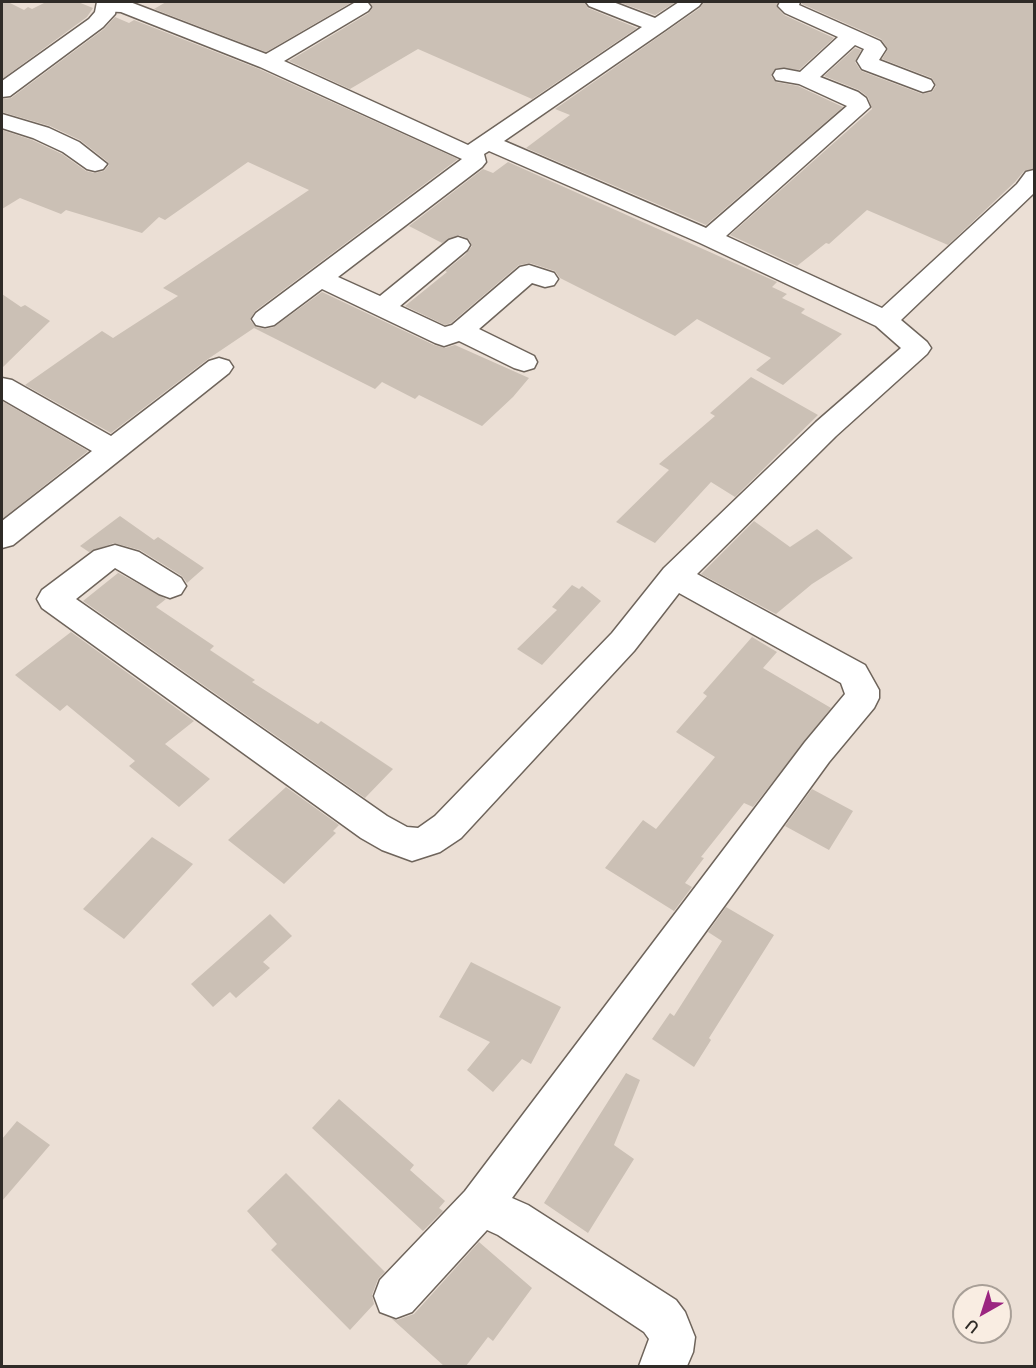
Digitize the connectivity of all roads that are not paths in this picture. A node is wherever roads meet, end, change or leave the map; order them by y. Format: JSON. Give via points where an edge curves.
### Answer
{"nodes":[{"id":1,"x":596,"y":2,"type":"edge"},
{"id":2,"x":692,"y":2,"type":"edge"},
{"id":3,"x":790,"y":2,"type":"edge"},
{"id":4,"x":116,"y":4,"type":"edge"},
{"id":5,"x":361,"y":7,"type":"dead end"},
{"id":6,"x":658,"y":26,"type":"junction"},
{"id":7,"x":852,"y":36,"type":"junction"},
{"id":8,"x":268,"y":62,"type":"junction"},
{"id":9,"x":923,"y":85,"type":"dead end"},
{"id":10,"x":2,"y":91,"type":"edge"},
{"id":11,"x":2,"y":121,"type":"edge"},
{"id":12,"x":479,"y":147,"type":"junction"},
{"id":13,"x":94,"y":164,"type":"dead end"},
{"id":14,"x":1035,"y":177,"type":"edge"},
{"id":15,"x":709,"y":238,"type":"junction"},
{"id":16,"x":458,"y":245,"type":"dead end"},
{"id":17,"x":320,"y":278,"type":"junction"},
{"id":18,"x":545,"y":279,"type":"dead end"},
{"id":19,"x":382,"y":308,"type":"junction"},
{"id":20,"x":265,"y":319,"type":"dead end"},
{"id":21,"x":885,"y":321,"type":"junction"},
{"id":22,"x":461,"y":331,"type":"junction"},
{"id":23,"x":524,"y":362,"type":"dead end"},
{"id":24,"x":219,"y":367,"type":"dead end"},
{"id":25,"x":2,"y":387,"type":"edge"},
{"id":26,"x":113,"y":450,"type":"junction"},
{"id":27,"x":2,"y":537,"type":"edge"},
{"id":28,"x":675,"y":576,"type":"junction"},
{"id":29,"x":170,"y":586,"type":"dead end"},
{"id":30,"x":480,"y":1206,"type":"junction"},
{"id":31,"x":396,"y":1296,"type":"dead end"},
{"id":32,"x":662,"y":1366,"type":"edge"}],
"edges":[{"from":1,"to":6,"type":"street"},
{"from":2,"to":6,"type":"street"},
{"from":3,"to":7,"type":"street","via":[[788,6],[792,9]]},
{"from":4,"to":8,"type":"street"},
{"from":4,"to":10,"type":"street"},
{"from":5,"to":8,"type":"street"},
{"from":6,"to":12,"type":"street"},
{"from":7,"to":9,"type":"street","via":[[875,47],[870,64]]},
{"from":7,"to":15,"type":"street","via":[[794,77],[850,97],[859,107]]},
{"from":8,"to":12,"type":"street"},
{"from":11,"to":13,"type":"street","via":[[71,147]]},
{"from":12,"to":15,"type":"street"},
{"from":12,"to":17,"type":"street","via":[[474,162]]},
{"from":14,"to":21,"type":"street"},
{"from":15,"to":21,"type":"street"},
{"from":16,"to":19,"type":"street"},
{"from":17,"to":19,"type":"street"},
{"from":17,"to":20,"type":"street"},
{"from":18,"to":22,"type":"street","via":[[529,273]]},
{"from":19,"to":22,"type":"street","via":[[438,336],[449,337]]},
{"from":21,"to":28,"type":"street","via":[[918,348],[826,429]]},
{"from":22,"to":23,"type":"street"},
{"from":24,"to":26,"type":"street"},
{"from":25,"to":26,"type":"street"},
{"from":26,"to":27,"type":"street"},
{"from":28,"to":29,"type":"street","via":[[623,642],[448,827],[427,841],[412,845],[374,827],[53,599],[115,556]]},
{"from":28,"to":30,"type":"street","via":[[853,674],[862,698],[817,752]]},
{"from":30,"to":31,"type":"street"},
{"from":30,"to":32,"type":"street","via":[[513,1220],[660,1316],[672,1337]]}]}
